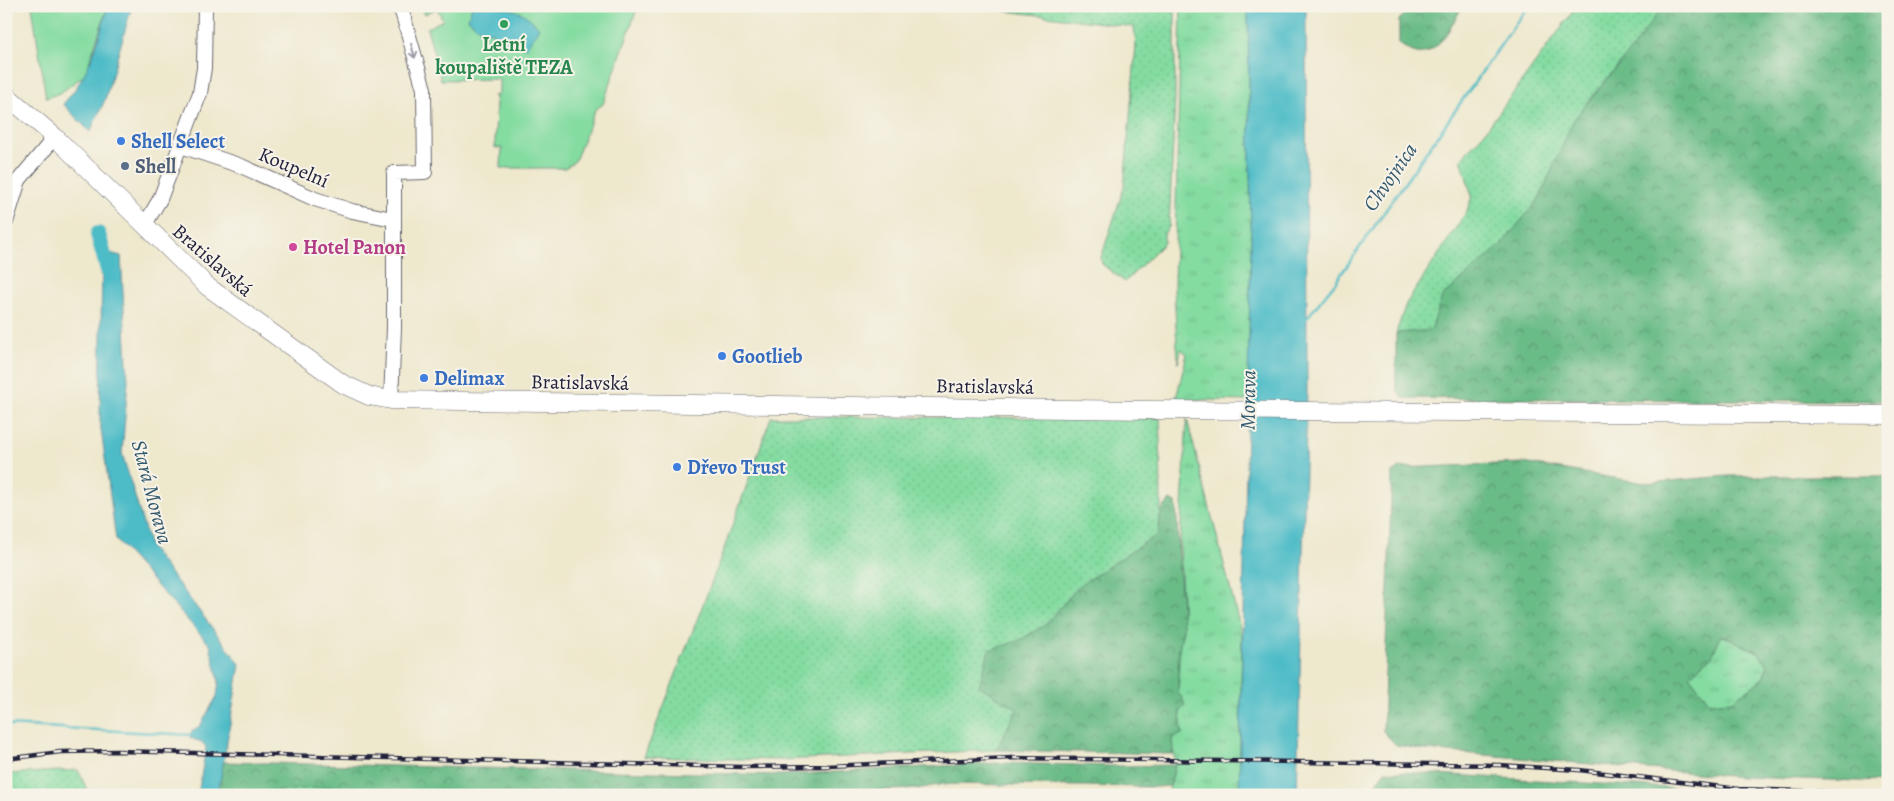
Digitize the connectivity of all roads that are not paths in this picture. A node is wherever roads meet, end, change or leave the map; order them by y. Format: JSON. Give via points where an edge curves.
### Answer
{"nodes":[{"id":1,"x":205,"y":6,"type":"edge"},
{"id":2,"x":397,"y":6,"type":"edge"},
{"id":3,"x":6,"y":95,"type":"edge"},
{"id":4,"x":55,"y":137,"type":"junction"},
{"id":5,"x":180,"y":146,"type":"junction"},
{"id":6,"x":393,"y":219,"type":"junction"},
{"id":7,"x":6,"y":222,"type":"edge"},
{"id":8,"x":144,"y":226,"type":"junction"},
{"id":9,"x":391,"y":400,"type":"junction"},
{"id":10,"x":1888,"y":415,"type":"edge"}],
"edges":[{"from":1,"to":5,"type":"street","via":[[203,81]]},
{"from":2,"to":6,"type":"street","one_way":true,"via":[[404,17],[424,89],[425,172],[394,172]]},
{"from":3,"to":4,"type":"main road","name":"Bratislavská"},
{"from":4,"to":7,"type":"street","via":[[19,180]]},
{"from":4,"to":8,"type":"main road","name":"Bratislavská"},
{"from":5,"to":6,"type":"street","name":"Koupelní","via":[[241,166],[315,200]]},
{"from":5,"to":8,"type":"street","via":[[160,199]]},
{"from":6,"to":9,"type":"street"},
{"from":8,"to":9,"type":"main road","name":"Bratislavská","via":[[208,287],[326,372],[358,392]]},
{"from":9,"to":10,"type":"main road","name":"Bratislavská"}]}
